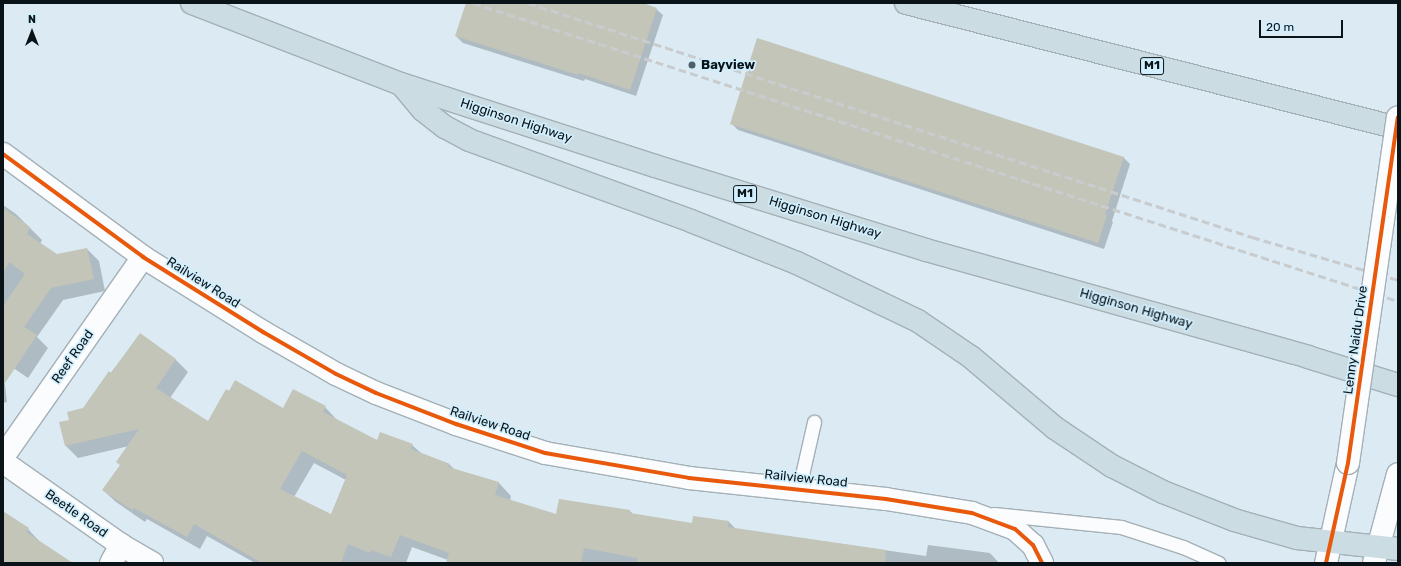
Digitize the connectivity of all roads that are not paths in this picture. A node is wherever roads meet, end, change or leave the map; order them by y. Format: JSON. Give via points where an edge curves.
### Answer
{"nodes":[{"id":1,"x":192,"y":3,"type":"edge"},
{"id":2,"x":906,"y":3,"type":"edge"},
{"id":3,"x":401,"y":84,"type":"junction"},
{"id":4,"x":1398,"y":118,"type":"edge"},
{"id":5,"x":1398,"y":128,"type":"edge"},
{"id":6,"x":3,"y":154,"type":"edge"},
{"id":7,"x":143,"y":257,"type":"junction"},
{"id":8,"x":1398,"y":386,"type":"edge"},
{"id":9,"x":814,"y":422,"type":"dead end"},
{"id":10,"x":3,"y":456,"type":"edge"},
{"id":11,"x":3,"y":462,"type":"edge"},
{"id":12,"x":1397,"y":477,"type":"edge"},
{"id":13,"x":799,"y":488,"type":"junction"},
{"id":14,"x":972,"y":513,"type":"junction"},
{"id":15,"x":1328,"y":553,"type":"edge"},
{"id":16,"x":1384,"y":553,"type":"edge"},
{"id":17,"x":116,"y":554,"type":"edge"},
{"id":18,"x":1037,"y":554,"type":"edge"},
{"id":19,"x":152,"y":563,"type":"edge"},
{"id":20,"x":1219,"y":563,"type":"edge"}],
"edges":[{"from":1,"to":3,"type":"highway","name":"Higginson Highway","number":"M1"},
{"from":2,"to":5,"type":"highway","number":"M1"},
{"from":3,"to":8,"type":"highway","name":"Higginson Highway","number":"M1","via":[[926,250],[1300,355]]},
{"from":3,"to":15,"type":"highway","via":[[423,110],[445,127],[469,140],[797,262],[918,321],[971,358],[1055,428],[1112,466],[1164,492],[1234,520],[1297,538]]},
{"from":4,"to":15,"type":"street","name":"Lenny Naidu Drive","bridge":true,"via":[[1348,463]]},
{"from":6,"to":7,"type":"street","name":"Railview Road"},
{"from":7,"to":10,"type":"street","name":"Reef Road"},
{"from":7,"to":13,"type":"street","name":"Railview Road","via":[[336,374],[376,393],[456,424],[545,453],[689,478]]},
{"from":9,"to":13,"type":"lane"},
{"from":11,"to":17,"type":"street","name":"Beetle Road"},
{"from":12,"to":16,"type":"street"},
{"from":13,"to":14,"type":"street","name":"Railview Road"},
{"from":14,"to":18,"type":"street","name":"Railview Road","via":[[1015,529]]},
{"from":14,"to":20,"type":"lane","via":[[1121,527],[1183,547]]},
{"from":15,"to":16,"type":"highway"},
{"from":17,"to":19,"type":"street","name":"Beetle Road"}]}
